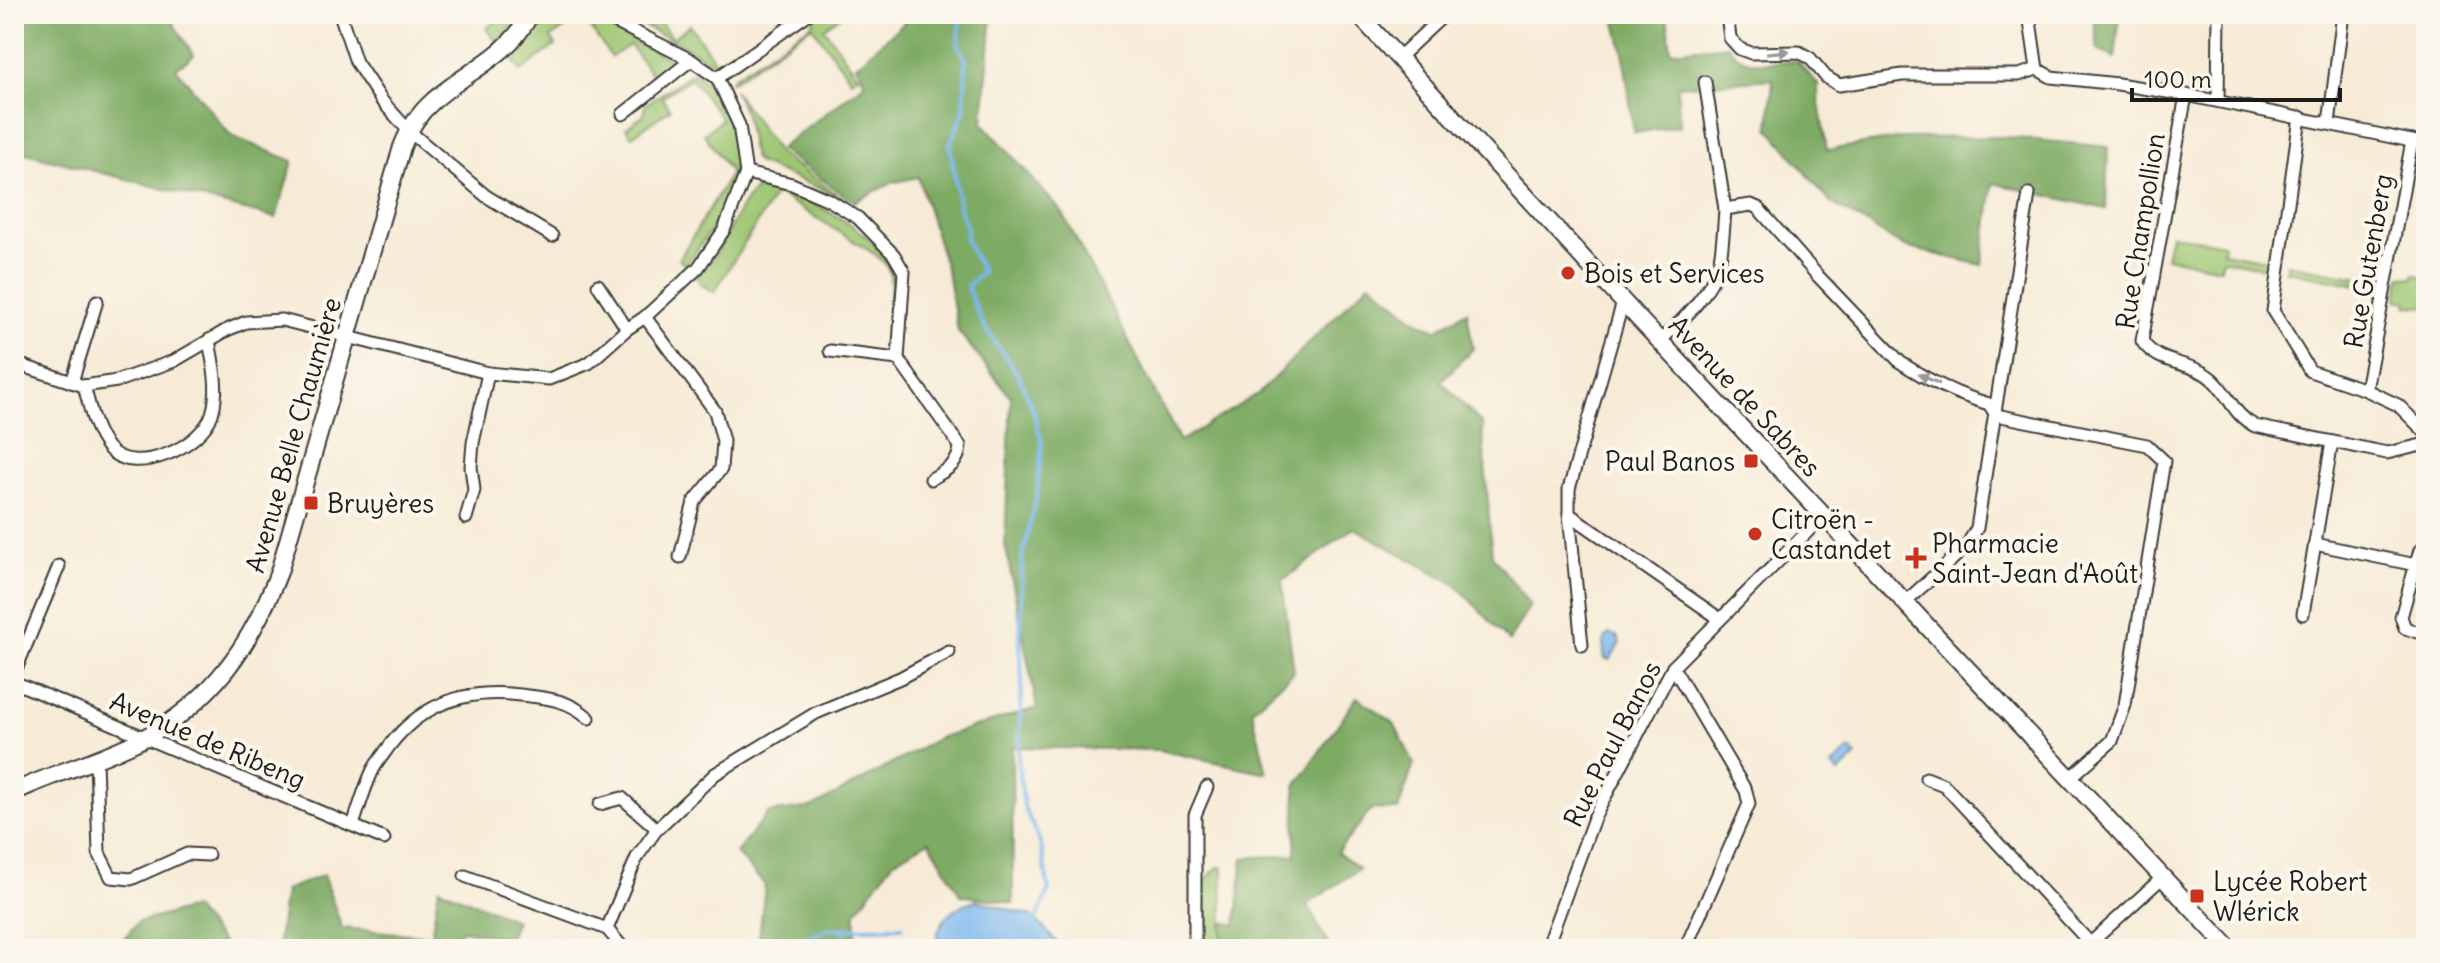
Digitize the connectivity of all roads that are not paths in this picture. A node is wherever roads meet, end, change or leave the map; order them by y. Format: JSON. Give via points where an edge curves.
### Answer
{"nodes":[{"id":1,"x":340,"y":14,"type":"edge"},
{"id":2,"x":530,"y":14,"type":"edge"},
{"id":3,"x":599,"y":14,"type":"edge"},
{"id":4,"x":808,"y":14,"type":"edge"},
{"id":5,"x":1358,"y":14,"type":"edge"},
{"id":6,"x":1445,"y":14,"type":"edge"},
{"id":7,"x":1727,"y":14,"type":"edge"},
{"id":8,"x":2029,"y":14,"type":"edge"},
{"id":9,"x":2219,"y":14,"type":"edge"},
{"id":10,"x":2343,"y":14,"type":"edge"},
{"id":11,"x":620,"y":18,"type":"edge"},
{"id":12,"x":1399,"y":57,"type":"junction"},
{"id":13,"x":691,"y":60,"type":"junction"},
{"id":14,"x":2037,"y":69,"type":"junction"},
{"id":15,"x":717,"y":78,"type":"junction"},
{"id":16,"x":1705,"y":82,"type":"dead end"},
{"id":17,"x":2186,"y":95,"type":"junction"},
{"id":18,"x":2218,"y":101,"type":"junction"},
{"id":19,"x":623,"y":114,"type":"dead end"},
{"id":20,"x":2300,"y":117,"type":"junction"},
{"id":21,"x":2329,"y":123,"type":"junction"},
{"id":22,"x":409,"y":131,"type":"junction"},
{"id":23,"x":2412,"y":141,"type":"junction"},
{"id":24,"x":2426,"y":144,"type":"edge"},
{"id":25,"x":746,"y":173,"type":"junction"},
{"id":26,"x":2029,"y":194,"type":"dead end"},
{"id":27,"x":1725,"y":209,"type":"junction"},
{"id":28,"x":552,"y":236,"type":"dead end"},
{"id":29,"x":598,"y":285,"type":"dead end"},
{"id":30,"x":97,"y":301,"type":"dead end"},
{"id":31,"x":1623,"y":302,"type":"junction"},
{"id":32,"x":645,"y":317,"type":"junction"},
{"id":33,"x":627,"y":329,"type":"junction"},
{"id":34,"x":347,"y":337,"type":"junction"},
{"id":35,"x":209,"y":340,"type":"junction"},
{"id":36,"x":1660,"y":341,"type":"junction"},
{"id":37,"x":830,"y":351,"type":"dead end"},
{"id":38,"x":898,"y":359,"type":"junction"},
{"id":39,"x":14,"y":363,"type":"edge"},
{"id":40,"x":488,"y":373,"type":"junction"},
{"id":41,"x":78,"y":384,"type":"junction"},
{"id":42,"x":2366,"y":390,"type":"junction"},
{"id":43,"x":1996,"y":415,"type":"junction"},
{"id":44,"x":2426,"y":433,"type":"edge"},
{"id":45,"x":2332,"y":442,"type":"junction"},
{"id":46,"x":2426,"y":444,"type":"edge"},
{"id":47,"x":931,"y":479,"type":"dead end"},
{"id":48,"x":1569,"y":514,"type":"junction"},
{"id":49,"x":1824,"y":515,"type":"junction"},
{"id":50,"x":466,"y":518,"type":"dead end"},
{"id":51,"x":2315,"y":544,"type":"junction"},
{"id":52,"x":2420,"y":550,"type":"dead end"},
{"id":53,"x":680,"y":557,"type":"dead end"},
{"id":54,"x":2416,"y":565,"type":"junction"},
{"id":55,"x":59,"y":566,"type":"dead end"},
{"id":56,"x":1905,"y":602,"type":"junction"},
{"id":57,"x":2303,"y":614,"type":"dead end"},
{"id":58,"x":1720,"y":619,"type":"junction"},
{"id":59,"x":2426,"y":635,"type":"edge"},
{"id":60,"x":1582,"y":645,"type":"dead end"},
{"id":61,"x":949,"y":652,"type":"dead end"},
{"id":62,"x":1673,"y":667,"type":"junction"},
{"id":63,"x":14,"y":674,"type":"edge"},
{"id":64,"x":14,"y":682,"type":"edge"},
{"id":65,"x":589,"y":718,"type":"dead end"},
{"id":66,"x":144,"y":738,"type":"junction"},
{"id":67,"x":96,"y":759,"type":"junction"},
{"id":68,"x":1926,"y":778,"type":"dead end"},
{"id":69,"x":2070,"y":778,"type":"junction"},
{"id":70,"x":1207,"y":787,"type":"dead end"},
{"id":71,"x":14,"y":792,"type":"edge"},
{"id":72,"x":600,"y":804,"type":"dead end"},
{"id":73,"x":353,"y":825,"type":"junction"},
{"id":74,"x":657,"y":829,"type":"junction"},
{"id":75,"x":384,"y":839,"type":"dead end"},
{"id":76,"x":208,"y":855,"type":"dead end"},
{"id":77,"x":465,"y":876,"type":"dead end"},
{"id":78,"x":2163,"y":877,"type":"junction"},
{"id":79,"x":607,"y":929,"type":"junction"},
{"id":80,"x":2087,"y":946,"type":"edge"},
{"id":81,"x":624,"y":949,"type":"edge"},
{"id":82,"x":1195,"y":949,"type":"edge"},
{"id":83,"x":1546,"y":949,"type":"edge"},
{"id":84,"x":1683,"y":949,"type":"edge"},
{"id":85,"x":2230,"y":949,"type":"edge"}],
"edges":[{"from":1,"to":22,"type":"street","via":[[356,62]]},
{"from":2,"to":22,"type":"main road","name":"Avenue Belle Chaumière","via":[[500,53],[434,100]]},
{"from":3,"to":11,"type":"street"},
{"from":4,"to":15,"type":"street"},
{"from":5,"to":12,"type":"main road","name":"Avenue de Sabres"},
{"from":6,"to":12,"type":"street"},
{"from":7,"to":14,"type":"street","one_way":true,"via":[[1730,38],[1740,49],[1799,52],[1839,85],[1902,75],[2019,75]]},
{"from":8,"to":14,"type":"street"},
{"from":9,"to":18,"type":"street"},
{"from":10,"to":21,"type":"street"},
{"from":11,"to":13,"type":"street"},
{"from":12,"to":31,"type":"main road","name":"Avenue de Sabres"},
{"from":13,"to":15,"type":"street"},
{"from":13,"to":19,"type":"street"},
{"from":14,"to":17,"type":"street","via":[[2051,77]]},
{"from":15,"to":25,"type":"street","via":[[739,125]]},
{"from":16,"to":27,"type":"street"},
{"from":17,"to":18,"type":"street"},
{"from":17,"to":45,"type":"street","name":"Rue Champollion","via":[[2142,341],[2158,357],[2213,380],[2242,420]]},
{"from":18,"to":20,"type":"street"},
{"from":20,"to":21,"type":"street"},
{"from":20,"to":42,"type":"street","via":[[2273,311],[2310,371]]},
{"from":21,"to":23,"type":"street"},
{"from":22,"to":28,"type":"street","via":[[486,196]]},
{"from":22,"to":34,"type":"main road","name":"Avenue Belle Chaumière"},
{"from":23,"to":24,"type":"street"},
{"from":23,"to":42,"type":"street","name":"Rue Gutenberg"},
{"from":25,"to":32,"type":"street","via":[[724,230],[698,268]]},
{"from":25,"to":38,"type":"street","via":[[829,200],[858,218],[894,255],[904,272]]},
{"from":26,"to":43,"type":"street"},
{"from":27,"to":36,"type":"street","via":[[1719,264],[1702,296]]},
{"from":43,"to":27,"type":"street","one_way":true,"via":[[1989,404],[1900,362],[1758,208]]},
{"from":29,"to":33,"type":"street"},
{"from":30,"to":41,"type":"street"},
{"from":31,"to":36,"type":"main road","name":"Avenue de Sabres"},
{"from":31,"to":48,"type":"street","via":[[1569,489]]},
{"from":32,"to":33,"type":"street"},
{"from":32,"to":53,"type":"street","via":[[715,411],[723,441],[721,469],[694,502]]},
{"from":33,"to":40,"type":"street","via":[[589,363],[549,379]]},
{"from":34,"to":35,"type":"street","via":[[263,320],[246,322]]},
{"from":34,"to":40,"type":"street"},
{"from":34,"to":66,"type":"main road","name":"Avenue Belle Chaumière","via":[[279,572],[256,625],[206,693]]},
{"from":35,"to":41,"type":"street","via":[[156,369],[117,381]]},
{"from":35,"to":41,"type":"street","via":[[216,379],[211,418],[189,443],[152,460],[135,462],[111,452]]},
{"from":36,"to":49,"type":"main road","name":"Avenue de Sabres"},
{"from":37,"to":38,"type":"street"},
{"from":38,"to":47,"type":"street","via":[[960,446],[952,466]]},
{"from":39,"to":41,"type":"street"},
{"from":40,"to":50,"type":"street","via":[[473,443],[474,490]]},
{"from":42,"to":44,"type":"street","via":[[2398,405]]},
{"from":43,"to":56,"type":"street","via":[[1975,534]]},
{"from":43,"to":69,"type":"street","via":[[2147,445],[2164,461],[2125,705],[2112,741]]},
{"from":45,"to":46,"type":"street","name":"Rue Champollion","via":[[2387,453]]},
{"from":45,"to":51,"type":"street"},
{"from":48,"to":58,"type":"street"},
{"from":48,"to":60,"type":"street"},
{"from":49,"to":56,"type":"main road","name":"Avenue de Sabres"},
{"from":49,"to":58,"type":"street","name":"Rue Paul Banos"},
{"from":51,"to":54,"type":"street"},
{"from":51,"to":57,"type":"street"},
{"from":52,"to":54,"type":"street"},
{"from":54,"to":59,"type":"street","via":[[2401,617],[2405,628]]},
{"from":55,"to":63,"type":"street"},
{"from":56,"to":69,"type":"main road","name":"Avenue de Sabres"},
{"from":58,"to":62,"type":"street","name":"Rue Paul Banos"},
{"from":61,"to":74,"type":"street","via":[[816,713],[715,774]]},
{"from":62,"to":83,"type":"street","name":"Rue Paul Banos","via":[[1594,818]]},
{"from":62,"to":84,"type":"street","via":[[1749,804]]},
{"from":64,"to":66,"type":"street","name":"Avenue de Ribeng"},
{"from":65,"to":73,"type":"street","via":[[576,706],[550,698],[495,692],[454,698],[398,733],[372,771]]},
{"from":66,"to":67,"type":"main road","name":"Avenue Belle Chaumière"},
{"from":66,"to":73,"type":"street","name":"Avenue de Ribeng"},
{"from":67,"to":71,"type":"main road","name":"Avenue Belle Chaumière"},
{"from":67,"to":76,"type":"street","via":[[99,853],[111,877],[131,879],[187,854]]},
{"from":68,"to":80,"type":"street","via":[[1944,785]]},
{"from":69,"to":78,"type":"main road","name":"Avenue de Sabres"},
{"from":70,"to":82,"type":"street","via":[[1195,815]]},
{"from":72,"to":74,"type":"street","via":[[622,798]]},
{"from":73,"to":75,"type":"street","name":"Avenue de Ribeng"},
{"from":74,"to":79,"type":"street","via":[[637,857]]},
{"from":77,"to":79,"type":"street"},
{"from":78,"to":80,"type":"street"},
{"from":78,"to":85,"type":"main road","name":"Avenue de Sabres"},
{"from":79,"to":81,"type":"street"}]}
